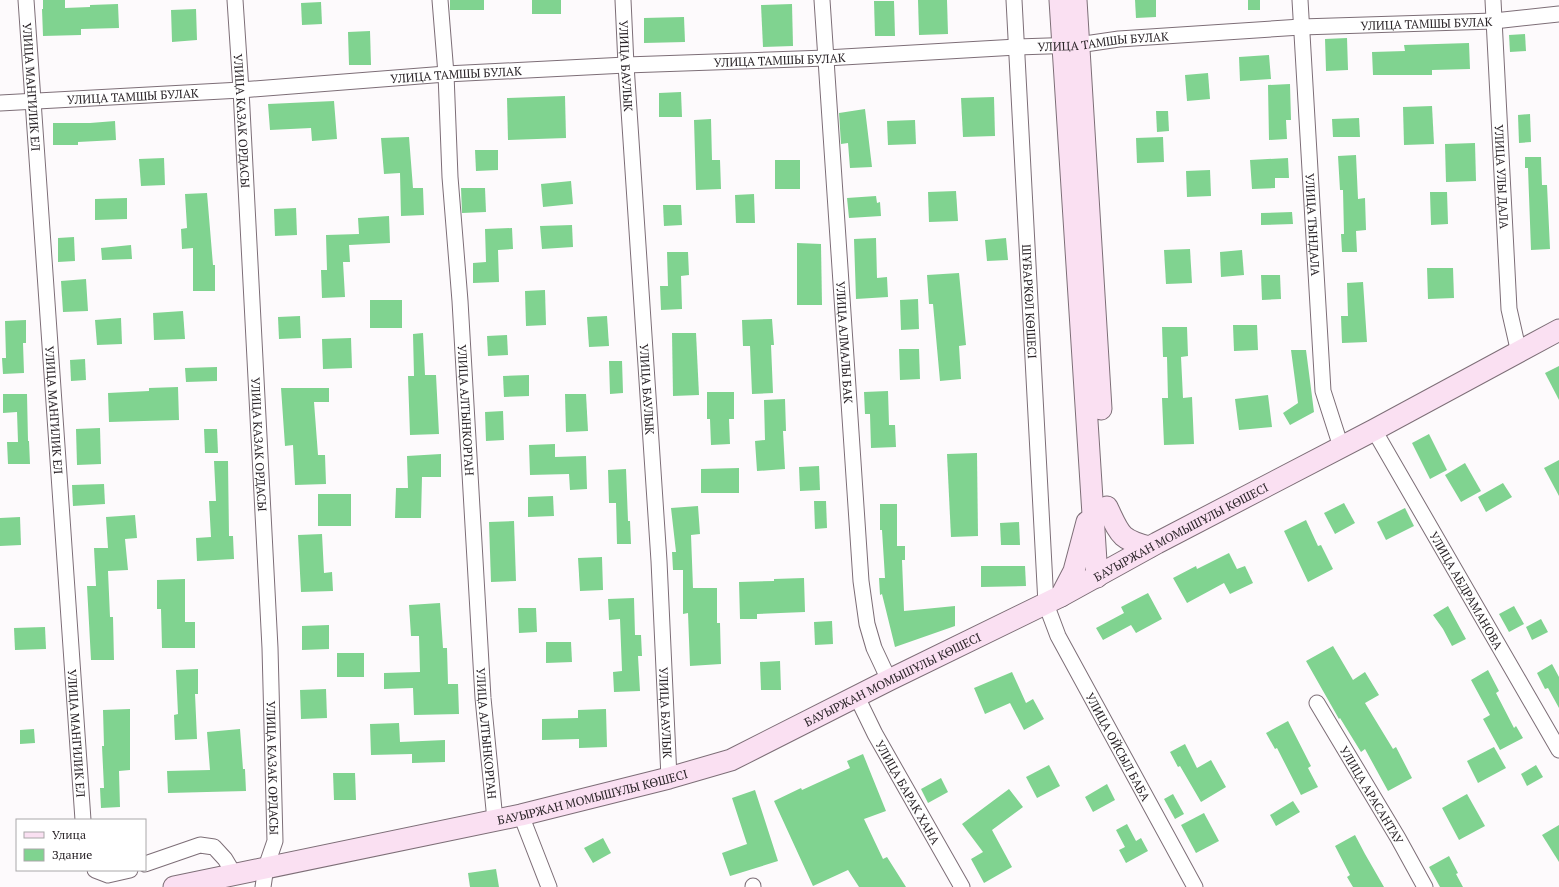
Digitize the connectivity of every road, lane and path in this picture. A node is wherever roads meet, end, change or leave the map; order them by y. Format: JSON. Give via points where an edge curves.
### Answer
{"nodes":[{"id":1,"x":26,"y":0,"type":"edge"},
{"id":2,"x":235,"y":0,"type":"edge"},
{"id":3,"x":440,"y":0,"type":"edge"},
{"id":4,"x":623,"y":0,"type":"edge"},
{"id":5,"x":822,"y":0,"type":"edge"},
{"id":6,"x":1014,"y":0,"type":"edge"},
{"id":7,"x":1060,"y":0,"type":"edge"},
{"id":8,"x":1076,"y":0,"type":"edge"},
{"id":9,"x":1300,"y":0,"type":"edge"},
{"id":10,"x":1493,"y":0,"type":"edge"},
{"id":11,"x":1559,"y":14,"type":"edge"},
{"id":12,"x":1494,"y":21,"type":"junction"},
{"id":13,"x":1301,"y":27,"type":"junction"},
{"id":14,"x":1071,"y":45,"type":"junction"},
{"id":15,"x":1017,"y":47,"type":"junction"},
{"id":16,"x":826,"y":58,"type":"junction"},
{"id":17,"x":626,"y":65,"type":"junction"},
{"id":18,"x":446,"y":74,"type":"junction"},
{"id":19,"x":241,"y":90,"type":"junction"},
{"id":20,"x":32,"y":102,"type":"junction"},
{"id":21,"x":0,"y":103,"type":"edge"},
{"id":22,"x":1559,"y":330,"type":"edge"},
{"id":23,"x":1519,"y":353,"type":"junction"},
{"id":24,"x":1374,"y":430,"type":"junction"},
{"id":25,"x":1340,"y":447,"type":"junction"},
{"id":26,"x":1092,"y":494,"type":"junction"},
{"id":27,"x":1107,"y":507,"type":"junction"},
{"id":28,"x":1149,"y":547,"type":"junction"},
{"id":29,"x":1104,"y":573,"type":"junction"},
{"id":30,"x":1054,"y":600,"type":"junction"},
{"id":31,"x":889,"y":680,"type":"junction"},
{"id":32,"x":857,"y":697,"type":"junction"},
{"id":33,"x":1317,"y":704,"type":"dead end"},
{"id":34,"x":1559,"y":750,"type":"edge"},
{"id":35,"x":669,"y":778,"type":"junction"},
{"id":36,"x":521,"y":815,"type":"junction"},
{"id":37,"x":83,"y":819,"type":"edge"},
{"id":38,"x":495,"y":820,"type":"junction"},
{"id":39,"x":146,"y":864,"type":"edge"},
{"id":40,"x":98,"y":871,"type":"edge"},
{"id":41,"x":126,"y":871,"type":"edge"},
{"id":42,"x":234,"y":874,"type":"junction"},
{"id":43,"x":265,"y":877,"type":"edge"},
{"id":44,"x":174,"y":887,"type":"edge"},
{"id":45,"x":549,"y":887,"type":"edge"},
{"id":46,"x":962,"y":887,"type":"edge"},
{"id":47,"x":1195,"y":887,"type":"edge"},
{"id":48,"x":1425,"y":887,"type":"edge"}],
"edges":[{"from":1,"to":20,"type":"street","name":"УЛИЦА МАНГИЛИК ЕЛ"},
{"from":2,"to":19,"type":"street","name":"УЛИЦА КАЗАК ОРДАСЫ"},
{"from":3,"to":18,"type":"street","name":"УЛИЦА АЛТЫНКОРГАН"},
{"from":4,"to":17,"type":"street","name":"УЛИЦА БАУЛЫК"},
{"from":5,"to":16,"type":"street","name":"УЛИЦА АЛМАЛЫ БАК"},
{"from":6,"to":15,"type":"street","name":"ШҰБАРКӨЛ КӨШЕСІ"},
{"from":7,"to":14,"type":"street"},
{"from":8,"to":14,"type":"street"},
{"from":9,"to":13,"type":"street","name":"УЛИЦА ТЫНДАЛА"},
{"from":10,"to":12,"type":"street","name":"УЛИЦА УЛЫ ДАЛА"},
{"from":11,"to":12,"type":"street","name":"УЛИЦА ТАМШЫ БУЛАК"},
{"from":12,"to":13,"type":"street","name":"УЛИЦА ТАМШЫ БУЛАК"},
{"from":12,"to":23,"type":"street","name":"УЛИЦА УЛЫ ДАЛА","via":[[1510,309]]},
{"from":13,"to":14,"type":"street","name":"УЛИЦА ТАМШЫ БУЛАК","via":[[1118,39]]},
{"from":13,"to":25,"type":"street","name":"УЛИЦА ТЫНДАЛА","via":[[1323,391]]},
{"from":14,"to":15,"type":"street","name":"УЛИЦА ТАМШЫ БУЛАК"},
{"from":14,"to":26,"type":"street"},
{"from":14,"to":27,"type":"street"},
{"from":15,"to":16,"type":"street","name":"УЛИЦА ТАМШЫ БУЛАК"},
{"from":15,"to":30,"type":"street","name":"ШҰБАРКӨЛ КӨШЕСІ"},
{"from":16,"to":17,"type":"street","name":"УЛИЦА ТАМШЫ БУЛАК"},
{"from":16,"to":31,"type":"street","name":"УЛИЦА АЛМАЛЫ БАК","via":[[861,580],[867,624],[874,648]]},
{"from":17,"to":18,"type":"street","name":"УЛИЦА ТАМШЫ БУЛАК"},
{"from":17,"to":35,"type":"street","name":"УЛИЦА БАУЛЫК","via":[[659,561]]},
{"from":18,"to":19,"type":"street","name":"УЛИЦА ТАМШЫ БУЛАК"},
{"from":18,"to":38,"type":"street","name":"УЛИЦА АЛТЫНКОРГАН","via":[[450,177],[483,698]]},
{"from":19,"to":20,"type":"street","name":"УЛИЦА ТАМШЫ БУЛАК"},
{"from":19,"to":43,"type":"street","name":"УЛИЦА КАЗАК ОРДАСЫ","via":[[270,648],[275,841]]},
{"from":20,"to":21,"type":"street","name":"УЛИЦА ТАМШЫ БУЛАК"},
{"from":20,"to":37,"type":"street","name":"УЛИЦА МАНГИЛИК ЕЛ"},
{"from":22,"to":23,"type":"street","name":"БАУЫРЖАН МОМЫШҰЛЫ КӨШЕСІ"},
{"from":23,"to":24,"type":"street","name":"БАУЫРЖАН МОМЫШҰЛЫ КӨШЕСІ"},
{"from":24,"to":25,"type":"street","name":"БАУЫРЖАН МОМЫШҰЛЫ КӨШЕСІ"},
{"from":24,"to":34,"type":"street","name":"УЛИЦА АБДРАМАНОВА"},
{"from":25,"to":28,"type":"street","name":"БАУЫРЖАН МОМЫШҰЛЫ КӨШЕСІ"},
{"from":26,"to":29,"type":"street"},
{"from":26,"to":30,"type":"street","via":[[1074,571]]},
{"from":27,"to":28,"type":"street","via":[[1125,539]]},
{"from":27,"to":29,"type":"street"},
{"from":28,"to":29,"type":"street","name":"БАУЫРЖАН МОМЫШҰЛЫ КӨШЕСІ"},
{"from":29,"to":30,"type":"street","name":"БАУЫРЖАН МОМЫШҰЛЫ КӨШЕСІ"},
{"from":30,"to":31,"type":"street","name":"БАУЫРЖАН МОМЫШҰЛЫ КӨШЕСІ"},
{"from":30,"to":47,"type":"street","name":"УЛИЦА ОЙСЫЛ БАБА","via":[[1058,636]]},
{"from":31,"to":32,"type":"street","name":"БАУЫРЖАН МОМЫШҰЛЫ КӨШЕСІ"},
{"from":32,"to":35,"type":"street","name":"БАУЫРЖАН МОМЫШҰЛЫ КӨШЕСІ","via":[[731,760]]},
{"from":32,"to":46,"type":"street","name":"УЛИЦА БАРАК ХАНА","via":[[875,734]]},
{"from":33,"to":48,"type":"street","name":"УЛИЦА АРАСАНТАУ"},
{"from":35,"to":36,"type":"street","name":"БАУЫРЖАН МОМЫШҰЛЫ КӨШЕСІ"},
{"from":36,"to":38,"type":"street","name":"БАУЫРЖАН МОМЫШҰЛЫ КӨШЕСІ"},
{"from":36,"to":45,"type":"street"},
{"from":38,"to":43,"type":"street","name":"БАУЫРЖАН МОМЫШҰЛЫ КӨШЕСІ"},
{"from":39,"to":42,"type":"street","via":[[200,845],[214,847]]},
{"from":40,"to":41,"type":"street","via":[[108,875]]},
{"from":42,"to":43,"type":"street","name":"БАУЫРЖАН МОМЫШҰЛЫ КӨШЕСІ"},
{"from":42,"to":44,"type":"street","name":"БАУЫРЖАН МОМЫШҰЛЫ КӨШЕСІ"}]}
